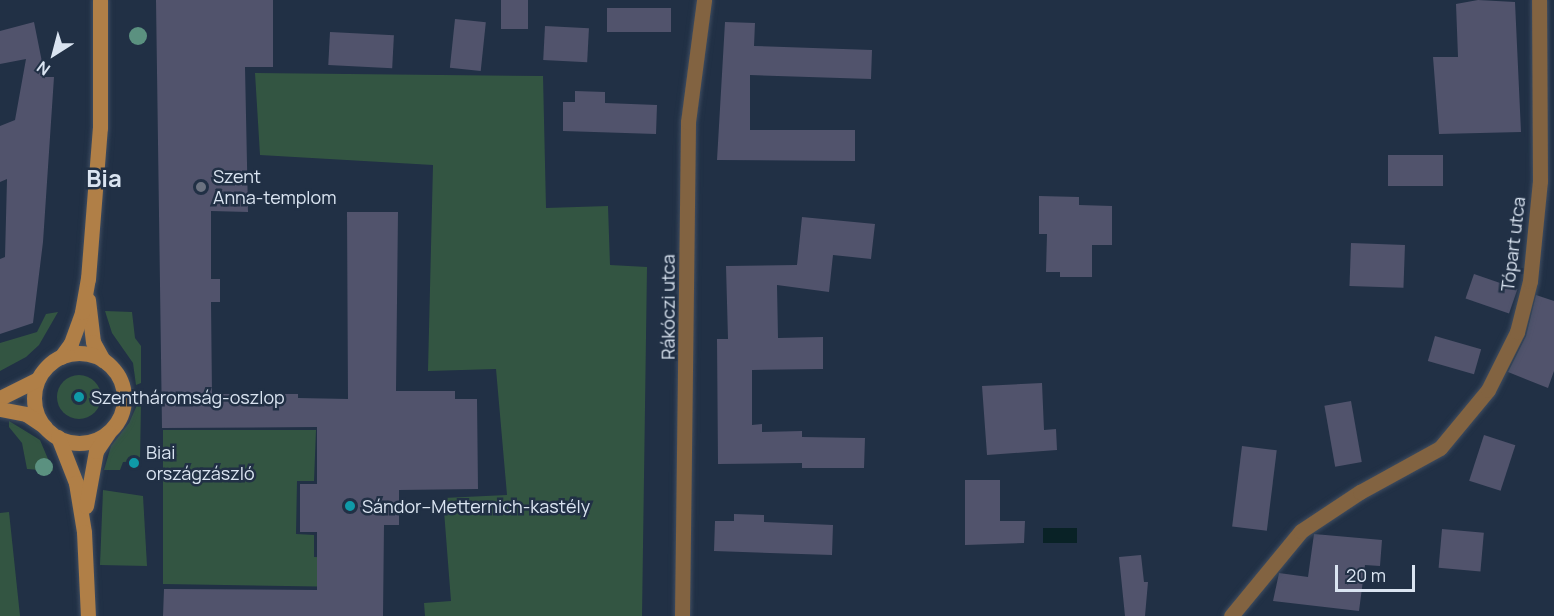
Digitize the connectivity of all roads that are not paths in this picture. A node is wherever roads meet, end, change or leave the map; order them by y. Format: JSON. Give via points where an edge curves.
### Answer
{"nodes":[{"id":1,"x":100,"y":0,"type":"edge"},
{"id":2,"x":704,"y":0,"type":"edge"},
{"id":3,"x":1539,"y":0,"type":"edge"},
{"id":4,"x":88,"y":279,"type":"junction"},
{"id":5,"x":61,"y":357,"type":"junction"},
{"id":6,"x":103,"y":360,"type":"junction"},
{"id":7,"x":38,"y":379,"type":"junction"},
{"id":8,"x":0,"y":398,"type":"edge"},
{"id":9,"x":0,"y":409,"type":"edge"},
{"id":10,"x":44,"y":426,"type":"junction"},
{"id":11,"x":110,"y":430,"type":"junction"},
{"id":12,"x":58,"y":437,"type":"junction"},
{"id":13,"x":84,"y":532,"type":"junction"},
{"id":14,"x":88,"y":616,"type":"edge"},
{"id":15,"x":682,"y":616,"type":"edge"},
{"id":16,"x":1231,"y":616,"type":"edge"}],
"edges":[{"from":1,"to":4,"type":"main road","via":[[100,128]]},
{"from":2,"to":15,"type":"street","name":"Rákóczi utca","via":[[688,122]]},
{"from":3,"to":16,"type":"street","name":"Tópart utca","via":[[1540,181],[1530,281],[1517,332],[1488,390],[1440,448],[1360,492],[1301,531]]},
{"from":4,"to":5,"type":"main road","via":[[82,312],[71,343]]},
{"from":4,"to":6,"type":"main road","via":[[93,342]]},
{"from":5,"to":6,"type":"main road","via":[[84,353]]},
{"from":5,"to":7,"type":"main road","via":[[50,363]]},
{"from":6,"to":11,"type":"main road","via":[[117,373],[123,387],[122,411]]},
{"from":7,"to":8,"type":"main road"},
{"from":7,"to":10,"type":"main road","via":[[35,407]]},
{"from":9,"to":10,"type":"main road","via":[[26,414]]},
{"from":10,"to":12,"type":"main road"},
{"from":11,"to":12,"type":"main road","via":[[88,441]]},
{"from":11,"to":13,"type":"main road","via":[[96,451],[87,484]]},
{"from":12,"to":13,"type":"main road","via":[[76,483]]},
{"from":13,"to":14,"type":"main road"}]}
